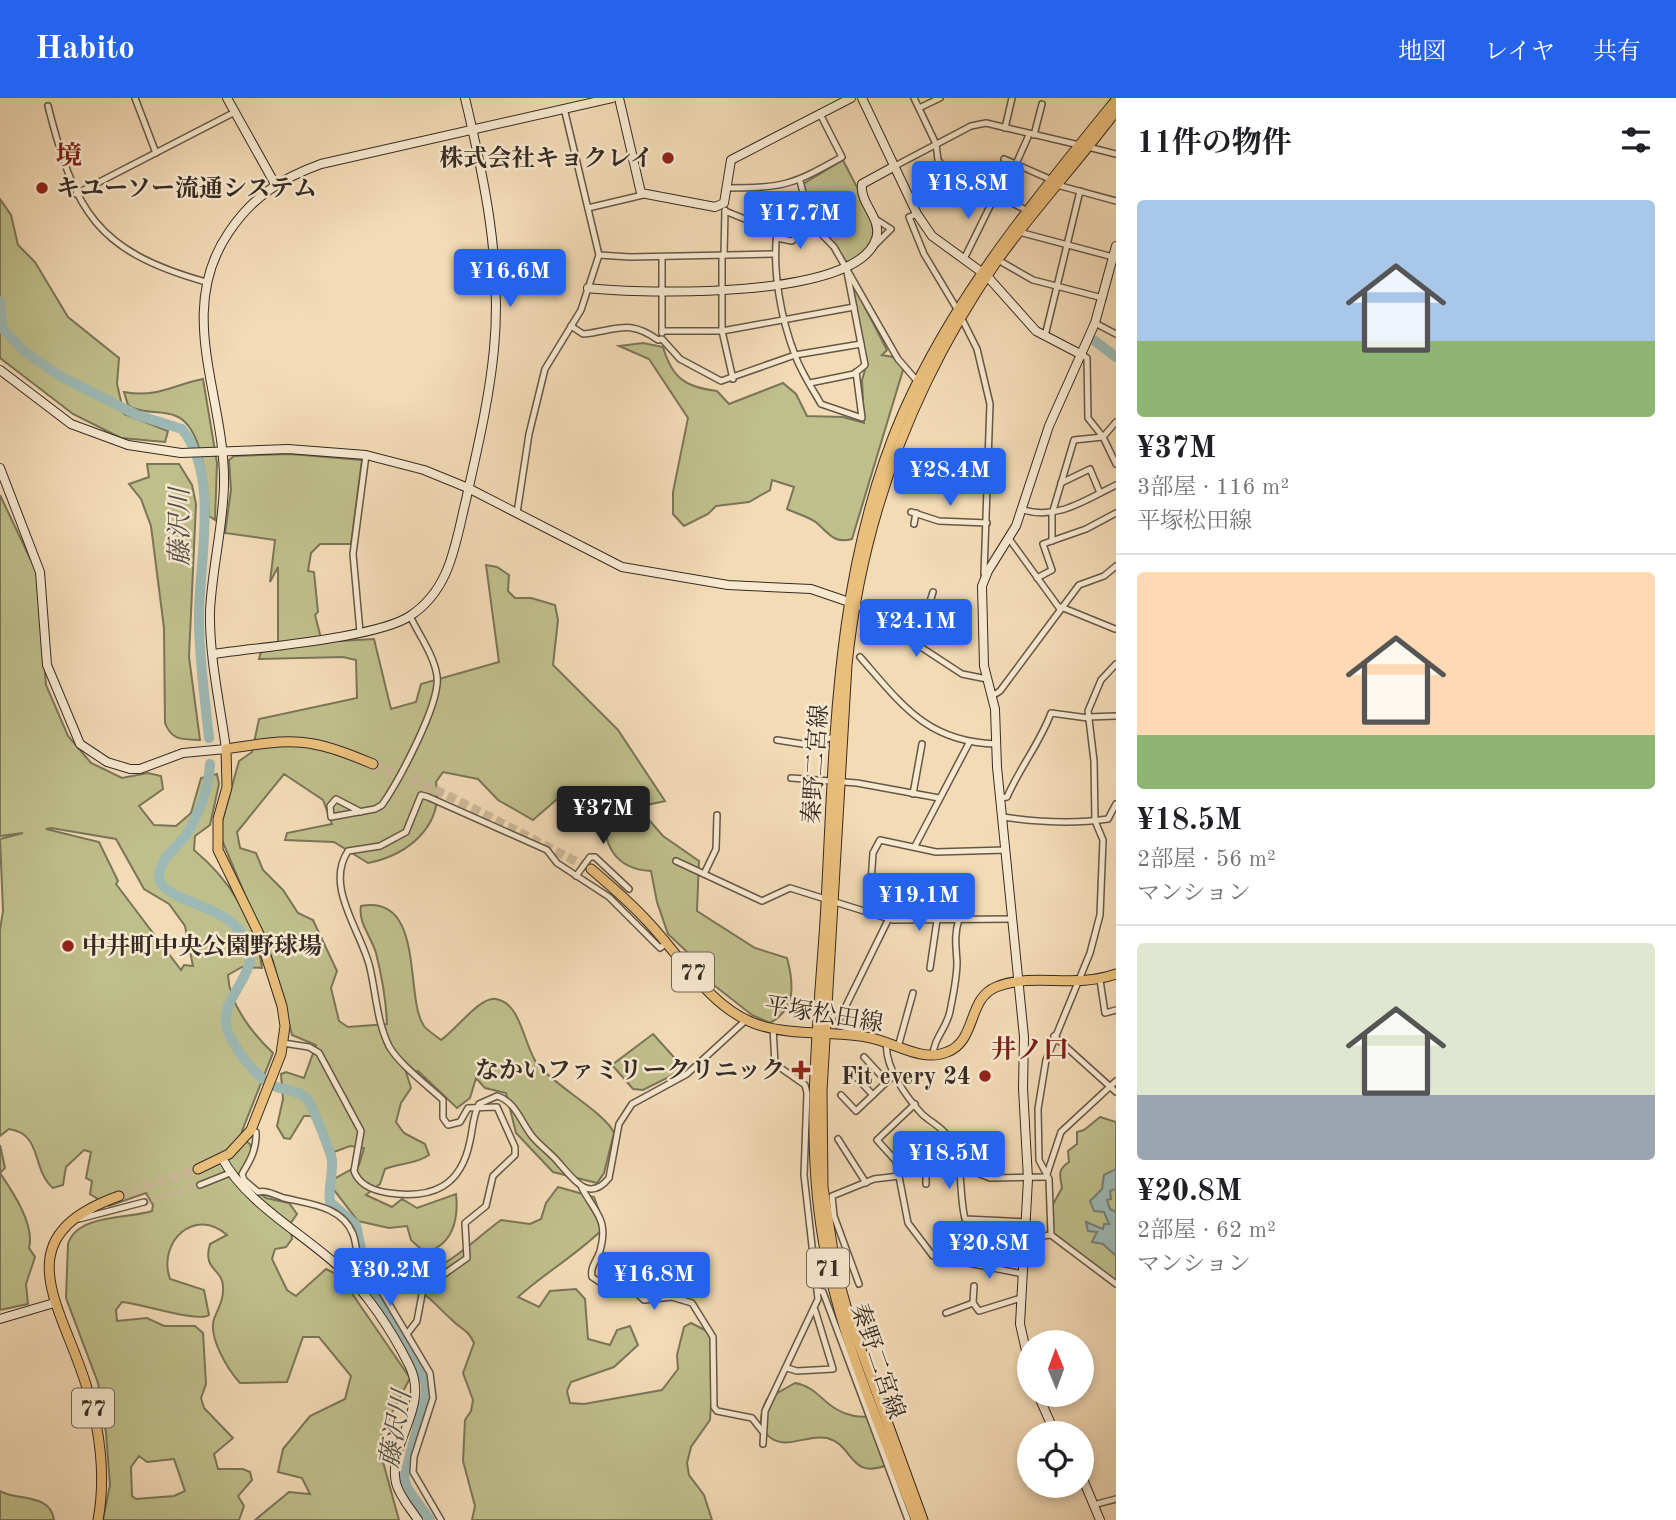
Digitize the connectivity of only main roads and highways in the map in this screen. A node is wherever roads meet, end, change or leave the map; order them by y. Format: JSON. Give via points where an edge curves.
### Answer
{"nodes":[{"id":1,"x":1116,"y":100,"type":"edge"},
{"id":2,"x":1116,"y":111,"type":"edge"},
{"id":3,"x":1083,"y":146,"type":"junction"},
{"id":4,"x":1054,"y":182,"type":"junction"},
{"id":5,"x":985,"y":273,"type":"junction"},
{"id":6,"x":959,"y":313,"type":"junction"},
{"id":7,"x":852,"y":602,"type":"junction"},
{"id":8,"x":373,"y":764,"type":"tunnel mouth"},
{"id":9,"x":837,"y":781,"type":"junction"},
{"id":10,"x":591,"y":869,"type":"tunnel mouth"},
{"id":11,"x":1116,"y":974,"type":"edge"},
{"id":12,"x":822,"y":1033,"type":"junction"},
{"id":13,"x":198,"y":1169,"type":"tunnel mouth"},
{"id":14,"x":119,"y":1196,"type":"tunnel mouth"},
{"id":15,"x":905,"y":1491,"type":"junction"},
{"id":16,"x":98,"y":1520,"type":"edge"},
{"id":17,"x":916,"y":1520,"type":"edge"},
{"id":18,"x":923,"y":1520,"type":"edge"}],
"edges":[{"from":1,"to":3,"type":"main road","name":"秦野二宮線","number":"71"},
{"from":2,"to":3,"type":"main road","name":"秦野二宮線","number":"71"},
{"from":3,"to":4,"type":"main road","name":"秦野二宮線","number":"71"},
{"from":4,"to":5,"type":"main road","name":"秦野二宮線","number":"71"},
{"from":4,"to":5,"type":"main road","name":"秦野二宮線","number":"71"},
{"from":5,"to":6,"type":"main road","name":"秦野二宮線","number":"71"},
{"from":6,"to":7,"type":"main road","name":"秦野二宮線","number":"71","via":[[895,452]]},
{"from":6,"to":7,"type":"main road","name":"秦野二宮線","number":"71","via":[[918,382],[875,490]]},
{"from":7,"to":9,"type":"main road","name":"秦野二宮線","number":"71"},
{"from":7,"to":9,"type":"main road","name":"秦野二宮線","number":"71","via":[[836,736]]},
{"from":8,"to":13,"type":"main road","via":[[308,741],[226,748],[227,787],[218,819],[218,850],[258,934],[282,1006],[284,1043],[251,1130],[222,1158]]},
{"from":9,"to":12,"type":"main road","name":"秦野二宮線","number":"71"},
{"from":10,"to":12,"type":"main road","name":"平塚松田線","number":"77","via":[[621,894],[718,999],[746,1020]]},
{"from":11,"to":12,"type":"main road","name":"平塚松田線","number":"77","via":[[1076,983],[1019,981],[986,993],[962,1042],[933,1056],[859,1036]]},
{"from":12,"to":15,"type":"main road","name":"秦野二宮線","number":"71","via":[[814,1152],[822,1237],[842,1319]]},
{"from":14,"to":16,"type":"main road","number":"77","via":[[72,1220],[56,1240],[48,1272],[54,1303],[81,1367],[94,1417],[101,1469]]},
{"from":15,"to":17,"type":"main road","number":"71"},
{"from":15,"to":18,"type":"main road","number":"71"}]}
